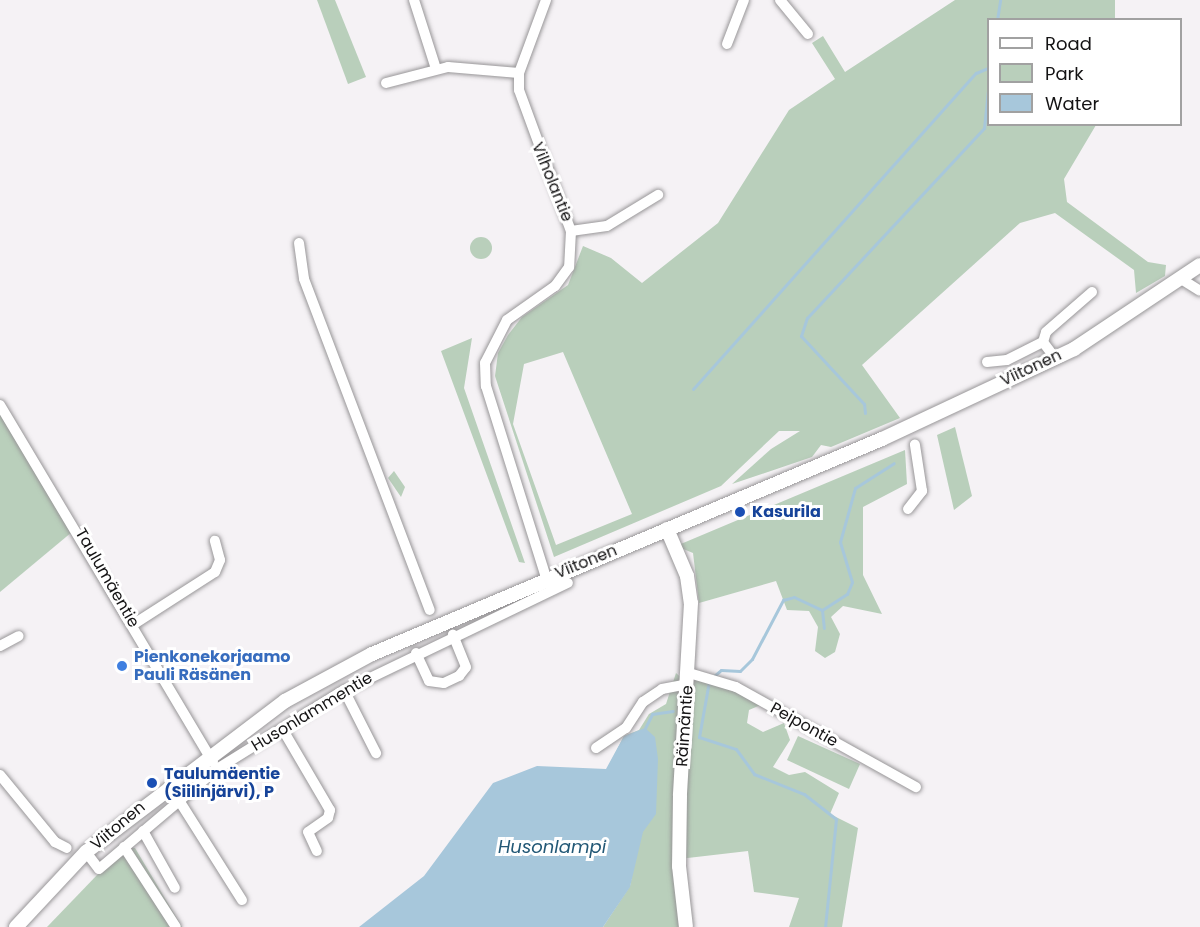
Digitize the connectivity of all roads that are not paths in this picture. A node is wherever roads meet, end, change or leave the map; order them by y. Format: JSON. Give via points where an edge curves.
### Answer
{"nodes":[{"id":1,"x":414,"y":0,"type":"edge"},
{"id":2,"x":546,"y":0,"type":"edge"},
{"id":3,"x":744,"y":0,"type":"edge"},
{"id":4,"x":780,"y":0,"type":"edge"},
{"id":5,"x":808,"y":34,"type":"dead end"},
{"id":6,"x":727,"y":44,"type":"dead end"},
{"id":7,"x":436,"y":69,"type":"junction"},
{"id":8,"x":519,"y":73,"type":"junction"},
{"id":9,"x":386,"y":83,"type":"dead end"},
{"id":10,"x":658,"y":195,"type":"dead end"},
{"id":11,"x":571,"y":231,"type":"junction"},
{"id":12,"x":299,"y":243,"type":"dead end"},
{"id":13,"x":1200,"y":265,"type":"edge"},
{"id":14,"x":1181,"y":279,"type":"junction"},
{"id":15,"x":1200,"y":291,"type":"edge"},
{"id":16,"x":1092,"y":292,"type":"dead end"},
{"id":17,"x":1043,"y":342,"type":"junction"},
{"id":18,"x":1055,"y":358,"type":"junction"},
{"id":19,"x":987,"y":362,"type":"dead end"},
{"id":20,"x":0,"y":405,"type":"edge"},
{"id":21,"x":915,"y":445,"type":"dead end"},
{"id":22,"x":908,"y":509,"type":"dead end"},
{"id":23,"x":667,"y":530,"type":"junction"},
{"id":24,"x":215,"y":541,"type":"dead end"},
{"id":25,"x":546,"y":578,"type":"junction"},
{"id":26,"x":568,"y":583,"type":"dead end"},
{"id":27,"x":430,"y":610,"type":"dead end"},
{"id":28,"x":134,"y":624,"type":"junction"},
{"id":29,"x":453,"y":635,"type":"junction"},
{"id":30,"x":19,"y":636,"type":"dead end"},
{"id":31,"x":0,"y":646,"type":"edge"},
{"id":32,"x":416,"y":653,"type":"junction"},
{"id":33,"x":689,"y":678,"type":"junction"},
{"id":34,"x":344,"y":690,"type":"junction"},
{"id":35,"x":283,"y":730,"type":"junction"},
{"id":36,"x":596,"y":748,"type":"dead end"},
{"id":37,"x":376,"y":753,"type":"dead end"},
{"id":38,"x":209,"y":755,"type":"junction"},
{"id":39,"x":217,"y":769,"type":"junction"},
{"id":40,"x":0,"y":775,"type":"edge"},
{"id":41,"x":916,"y":787,"type":"dead end"},
{"id":42,"x":180,"y":802,"type":"junction"},
{"id":43,"x":143,"y":831,"type":"junction"},
{"id":44,"x":124,"y":847,"type":"junction"},
{"id":45,"x":67,"y":848,"type":"dead end"},
{"id":46,"x":317,"y":851,"type":"dead end"},
{"id":47,"x":86,"y":852,"type":"junction"},
{"id":48,"x":175,"y":888,"type":"dead end"},
{"id":49,"x":242,"y":900,"type":"dead end"},
{"id":50,"x":16,"y":927,"type":"edge"},
{"id":51,"x":176,"y":927,"type":"edge"},
{"id":52,"x":686,"y":927,"type":"edge"}],
"edges":[{"from":1,"to":7,"type":"street"},
{"from":2,"to":8,"type":"street"},
{"from":3,"to":6,"type":"street"},
{"from":4,"to":5,"type":"street"},
{"from":7,"to":8,"type":"street","via":[[468,66]]},
{"from":7,"to":9,"type":"street"},
{"from":8,"to":11,"type":"street","name":"Vilholantie","via":[[530,128]]},
{"from":10,"to":11,"type":"street","via":[[607,226]]},
{"from":11,"to":25,"type":"street","name":"Vilholantie","via":[[569,267],[563,278],[507,320],[485,363],[486,386]]},
{"from":12,"to":27,"type":"street","via":[[304,279]]},
{"from":13,"to":14,"type":"main road","name":"Viitonen"},
{"from":14,"to":15,"type":"street"},
{"from":14,"to":18,"type":"main road","name":"Viitonen"},
{"from":16,"to":17,"type":"street","via":[[1046,332]]},
{"from":17,"to":18,"type":"street"},
{"from":17,"to":19,"type":"street","via":[[1007,360]]},
{"from":18,"to":23,"type":"main road","name":"Viitonen"},
{"from":20,"to":28,"type":"street","name":"Taulumäentie"},
{"from":21,"to":22,"type":"street","via":[[922,491]]},
{"from":23,"to":25,"type":"main road","name":"Viitonen"},
{"from":23,"to":33,"type":"main road","name":"Räimäntie","via":[[687,576]]},
{"from":24,"to":28,"type":"street","via":[[220,560],[215,572]]},
{"from":25,"to":38,"type":"main road","name":"Viitonen","via":[[372,654],[285,701]]},
{"from":26,"to":29,"type":"street","name":"Husonlammentie"},
{"from":28,"to":38,"type":"street","name":"Taulumäentie"},
{"from":29,"to":32,"type":"street","name":"Husonlammentie"},
{"from":29,"to":32,"type":"street","via":[[466,667],[459,676],[444,683],[429,681]]},
{"from":30,"to":31,"type":"street"},
{"from":32,"to":34,"type":"street","name":"Husonlammentie"},
{"from":33,"to":36,"type":"street","via":[[643,702],[626,728]]},
{"from":33,"to":41,"type":"street","name":"Peipontie","via":[[736,687]]},
{"from":33,"to":52,"type":"main road","name":"Räimäntie","via":[[679,859]]},
{"from":34,"to":35,"type":"street","name":"Husonlammentie"},
{"from":34,"to":37,"type":"street"},
{"from":35,"to":39,"type":"street","name":"Husonlammentie"},
{"from":35,"to":46,"type":"street","via":[[330,810],[328,818],[308,832]]},
{"from":38,"to":39,"type":"street","name":"Taulumäentie"},
{"from":38,"to":47,"type":"main road","name":"Viitonen"},
{"from":39,"to":42,"type":"street","name":"Husonlammentie"},
{"from":40,"to":45,"type":"street","via":[[55,842]]},
{"from":42,"to":43,"type":"street","name":"Husonlammentie"},
{"from":42,"to":49,"type":"street"},
{"from":43,"to":44,"type":"street","name":"Husonlammentie"},
{"from":43,"to":48,"type":"street"},
{"from":44,"to":47,"type":"street","name":"Husonlammentie","via":[[99,869]]},
{"from":44,"to":51,"type":"street"},
{"from":47,"to":50,"type":"main road","name":"Viitonen"}]}
